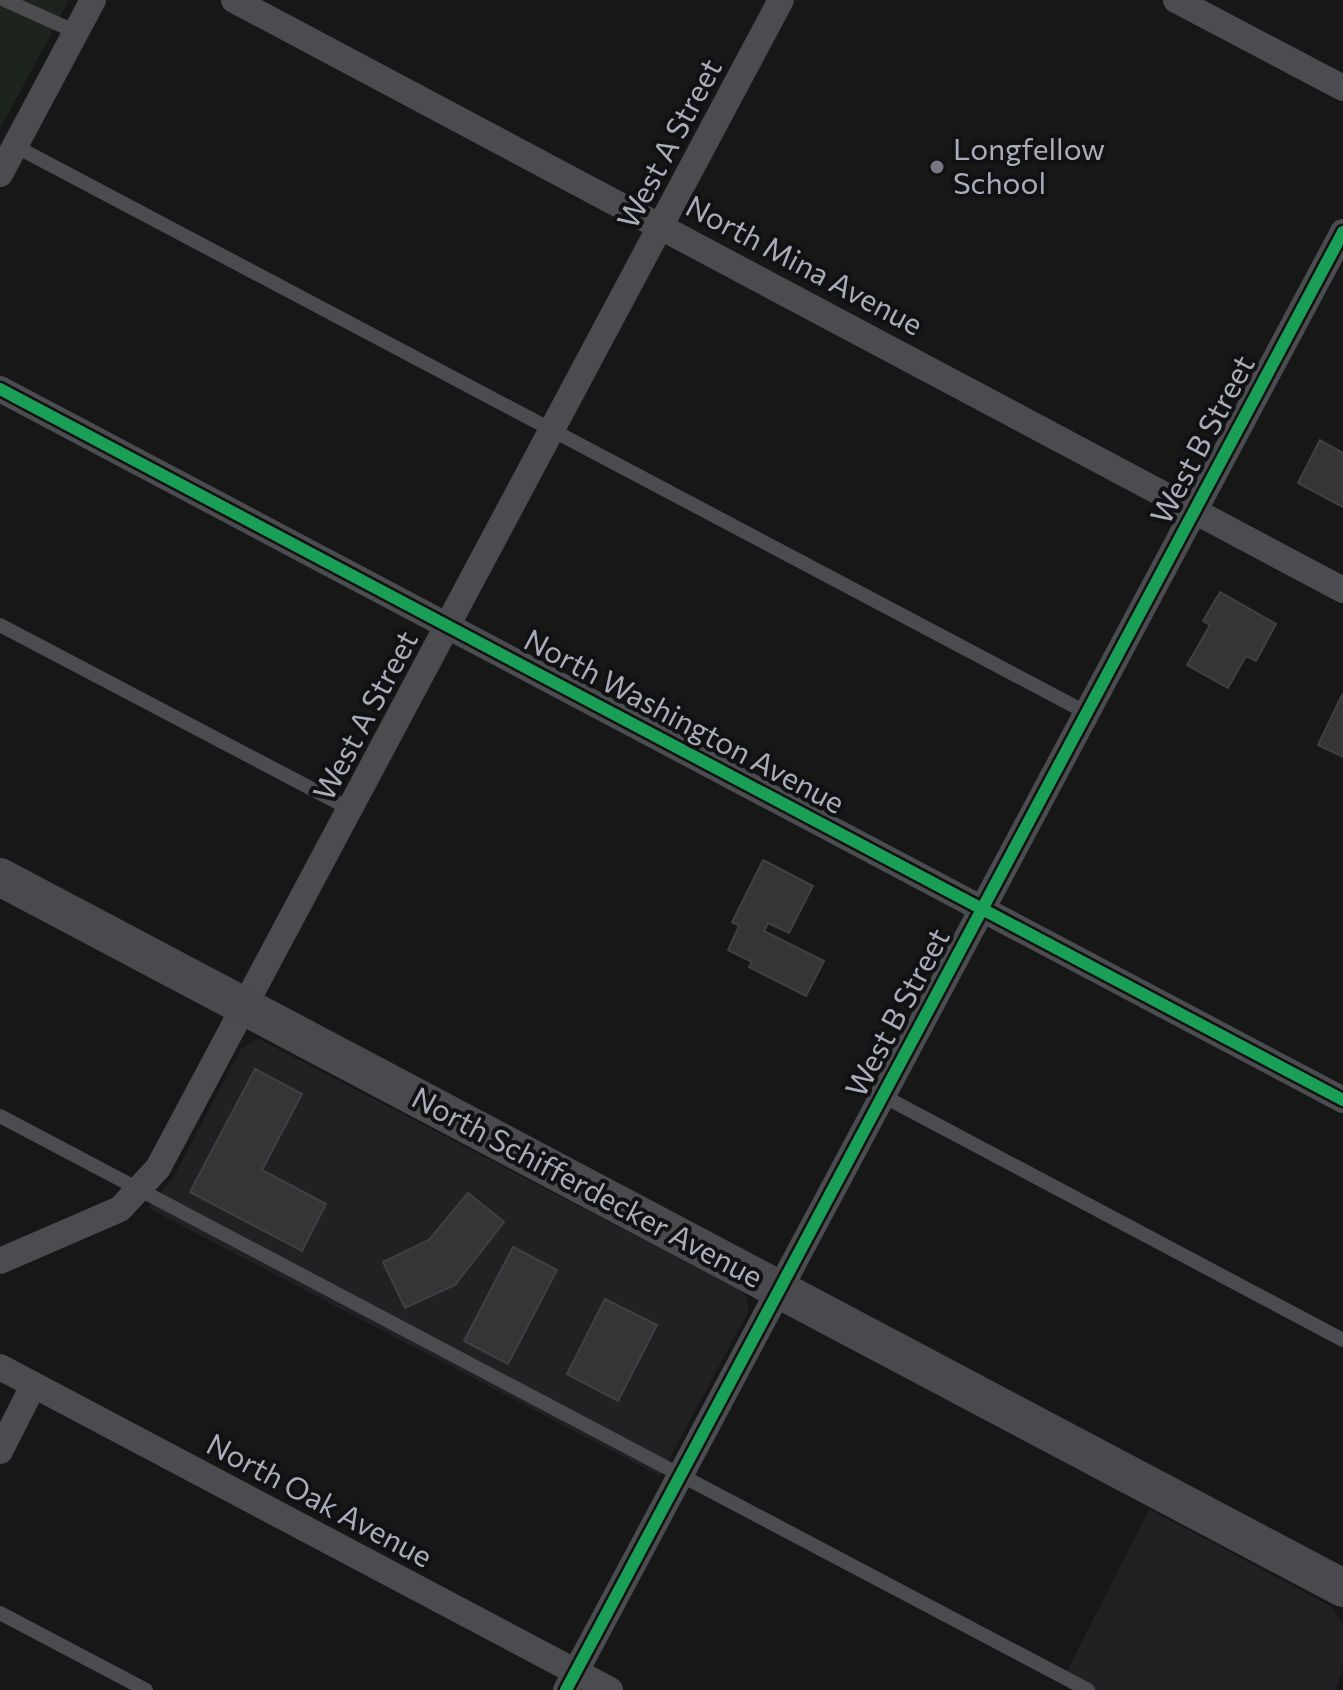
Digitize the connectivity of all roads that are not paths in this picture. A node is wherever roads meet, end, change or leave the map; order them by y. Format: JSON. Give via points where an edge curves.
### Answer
{"nodes":[{"id":1,"x":5,"y":0,"type":"edge"},
{"id":2,"x":93,"y":0,"type":"edge"},
{"id":3,"x":234,"y":0,"type":"edge"},
{"id":4,"x":781,"y":0,"type":"edge"},
{"id":5,"x":1176,"y":0,"type":"edge"},
{"id":6,"x":76,"y":32,"type":"junction"},
{"id":7,"x":1343,"y":88,"type":"edge"},
{"id":8,"x":15,"y":146,"type":"junction"},
{"id":9,"x":0,"y":174,"type":"edge"},
{"id":10,"x":662,"y":227,"type":"junction"},
{"id":11,"x":1343,"y":232,"type":"edge"},
{"id":12,"x":0,"y":389,"type":"edge"},
{"id":13,"x":554,"y":432,"type":"junction"},
{"id":14,"x":1195,"y":511,"type":"junction"},
{"id":15,"x":1343,"y":590,"type":"edge"},
{"id":16,"x":0,"y":625,"type":"edge"},
{"id":17,"x":449,"y":627,"type":"junction"},
{"id":18,"x":1087,"y":713,"type":"junction"},
{"id":19,"x":352,"y":810,"type":"junction"},
{"id":20,"x":0,"y":877,"type":"edge"},
{"id":21,"x":983,"y":909,"type":"junction"},
{"id":22,"x":246,"y":1007,"type":"junction"},
{"id":23,"x":883,"y":1096,"type":"junction"},
{"id":24,"x":1343,"y":1100,"type":"edge"},
{"id":25,"x":0,"y":1116,"type":"edge"},
{"id":26,"x":141,"y":1191,"type":"junction"},
{"id":27,"x":0,"y":1261,"type":"edge"},
{"id":28,"x":780,"y":1291,"type":"junction"},
{"id":29,"x":1343,"y":1340,"type":"edge"},
{"id":30,"x":0,"y":1367,"type":"edge"},
{"id":31,"x":33,"y":1386,"type":"junction"},
{"id":32,"x":0,"y":1451,"type":"edge"},
{"id":33,"x":682,"y":1476,"type":"junction"},
{"id":34,"x":1343,"y":1588,"type":"edge"},
{"id":35,"x":0,"y":1613,"type":"edge"},
{"id":36,"x":571,"y":1681,"type":"edge"},
{"id":37,"x":146,"y":1690,"type":"edge"},
{"id":38,"x":610,"y":1690,"type":"edge"},
{"id":39,"x":1088,"y":1690,"type":"edge"}],
"edges":[{"from":1,"to":6,"type":"lane"},
{"from":2,"to":6,"type":"street"},
{"from":3,"to":10,"type":"street","name":"North Mina Avenue"},
{"from":4,"to":10,"type":"street","name":"West A Street"},
{"from":5,"to":7,"type":"street"},
{"from":6,"to":8,"type":"street"},
{"from":8,"to":9,"type":"street"},
{"from":8,"to":13,"type":"lane"},
{"from":10,"to":13,"type":"street","name":"West A Street"},
{"from":10,"to":14,"type":"street","name":"North Mina Avenue"},
{"from":11,"to":14,"type":"street","name":"West B Street"},
{"from":12,"to":17,"type":"street","name":"North Washington Avenue"},
{"from":13,"to":17,"type":"street","name":"West A Street"},
{"from":13,"to":18,"type":"lane"},
{"from":14,"to":15,"type":"street","name":"North Mina Avenue"},
{"from":14,"to":18,"type":"street","name":"West B Street"},
{"from":16,"to":19,"type":"lane"},
{"from":17,"to":19,"type":"street","name":"West A Street"},
{"from":17,"to":21,"type":"street","name":"North Washington Avenue"},
{"from":18,"to":21,"type":"street","name":"West B Street"},
{"from":19,"to":22,"type":"street","name":"West A Street"},
{"from":20,"to":22,"type":"main road","name":"North Schifferdecker Avenue"},
{"from":21,"to":23,"type":"street","name":"West B Street"},
{"from":21,"to":24,"type":"street","name":"North Washington Avenue"},
{"from":22,"to":26,"type":"street","name":"West A Street"},
{"from":22,"to":28,"type":"main road","name":"North Schifferdecker Avenue"},
{"from":23,"to":28,"type":"street","name":"West B Street"},
{"from":23,"to":29,"type":"lane"},
{"from":25,"to":26,"type":"lane"},
{"from":26,"to":27,"type":"street","name":"West A Street","via":[[120,1209]]},
{"from":26,"to":33,"type":"lane"},
{"from":28,"to":33,"type":"street","name":"West B Street"},
{"from":28,"to":34,"type":"main road","name":"North Schifferdecker Avenue"},
{"from":30,"to":31,"type":"street","name":"North Oak Avenue"},
{"from":31,"to":32,"type":"street"},
{"from":31,"to":36,"type":"street","name":"North Oak Avenue"},
{"from":33,"to":36,"type":"street","name":"West B Street"},
{"from":33,"to":39,"type":"lane"},
{"from":35,"to":37,"type":"lane"},
{"from":36,"to":38,"type":"street","name":"North Oak Avenue"}]}
